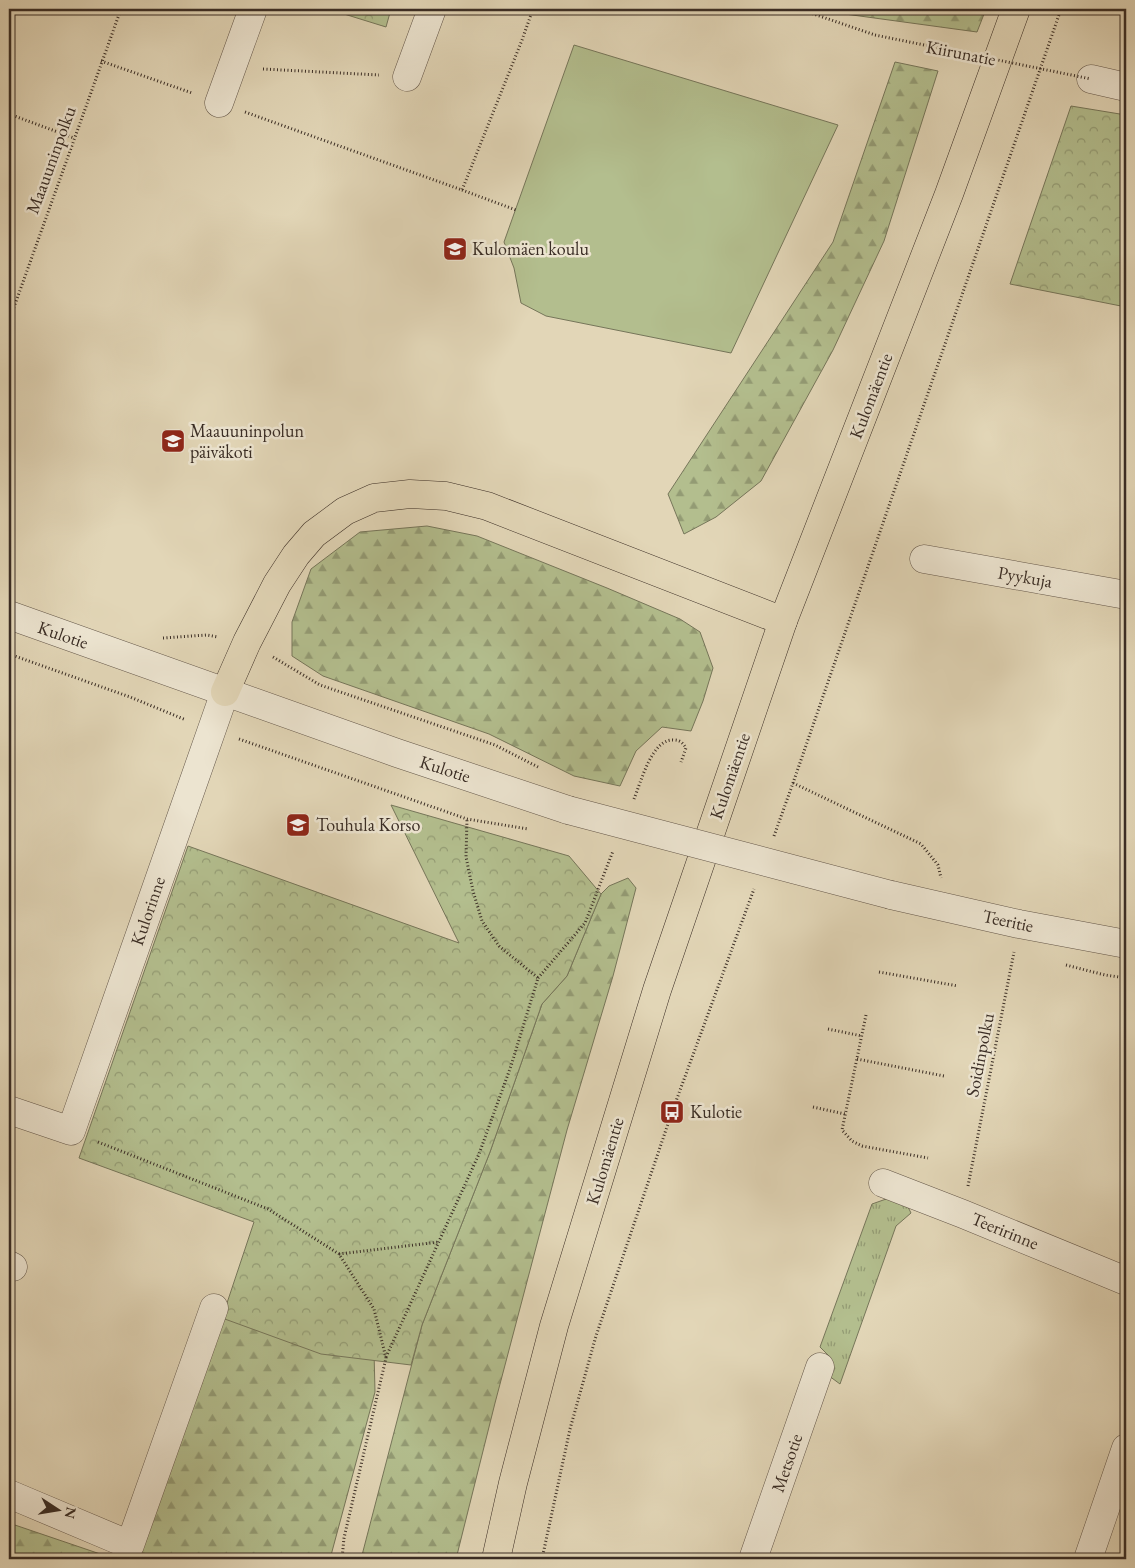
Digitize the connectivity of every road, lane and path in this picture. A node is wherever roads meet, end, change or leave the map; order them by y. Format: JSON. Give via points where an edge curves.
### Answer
{"nodes":[{"id":1,"x":121,"y":9,"type":"edge"},
{"id":2,"x":253,"y":9,"type":"edge"},
{"id":3,"x":432,"y":9,"type":"edge"},
{"id":4,"x":533,"y":9,"type":"edge"},
{"id":5,"x":799,"y":9,"type":"edge"},
{"id":6,"x":1016,"y":9,"type":"edge"},
{"id":7,"x":1061,"y":9,"type":"edge"},
{"id":8,"x":101,"y":62,"type":"junction"},
{"id":9,"x":232,"y":67,"type":"junction"},
{"id":10,"x":407,"y":77,"type":"joint"},
{"id":11,"x":1091,"y":79,"type":"joint"},
{"id":12,"x":1126,"y":86,"type":"edge"},
{"id":13,"x":219,"y":103,"type":"junction"},
{"id":14,"x":9,"y":114,"type":"edge"},
{"id":15,"x":74,"y":138,"type":"junction"},
{"id":16,"x":462,"y":190,"type":"junction"},
{"id":17,"x":516,"y":210,"type":"dead end"},
{"id":18,"x":9,"y":321,"type":"edge"},
{"id":19,"x":924,"y":559,"type":"dead end"},
{"id":20,"x":1126,"y":595,"type":"edge"},
{"id":21,"x":9,"y":615,"type":"edge"},
{"id":22,"x":783,"y":621,"type":"junction"},
{"id":23,"x":162,"y":638,"type":"dead end"},
{"id":24,"x":247,"y":642,"type":"junction"},
{"id":25,"x":9,"y":654,"type":"edge"},
{"id":26,"x":226,"y":692,"type":"junction"},
{"id":27,"x":211,"y":729,"type":"junction"},
{"id":28,"x":544,"y":770,"type":"dead end"},
{"id":29,"x":793,"y":783,"type":"junction"},
{"id":30,"x":467,"y":819,"type":"junction"},
{"id":31,"x":534,"y":830,"type":"dead end"},
{"id":32,"x":773,"y":838,"type":"dead end"},
{"id":33,"x":942,"y":881,"type":"dead end"},
{"id":34,"x":756,"y":883,"type":"dead end"},
{"id":35,"x":890,"y":895,"type":"joint"},
{"id":36,"x":1019,"y":924,"type":"junction"},
{"id":37,"x":1126,"y":944,"type":"edge"},
{"id":38,"x":879,"y":972,"type":"dead end"},
{"id":39,"x":958,"y":986,"type":"dead end"},
{"id":40,"x":866,"y":1015,"type":"dead end"},
{"id":41,"x":828,"y":1029,"type":"dead end"},
{"id":42,"x":862,"y":1036,"type":"junction"},
{"id":43,"x":857,"y":1059,"type":"junction"},
{"id":44,"x":944,"y":1076,"type":"dead end"},
{"id":45,"x":813,"y":1107,"type":"dead end"},
{"id":46,"x":9,"y":1110,"type":"edge"},
{"id":47,"x":845,"y":1114,"type":"junction"},
{"id":48,"x":70,"y":1131,"type":"junction"},
{"id":49,"x":928,"y":1158,"type":"dead end"},
{"id":50,"x":883,"y":1183,"type":"dead end"},
{"id":51,"x":963,"y":1214,"type":"junction"},
{"id":52,"x":439,"y":1242,"type":"junction"},
{"id":53,"x":339,"y":1254,"type":"junction"},
{"id":54,"x":1126,"y":1281,"type":"edge"},
{"id":55,"x":214,"y":1308,"type":"dead end"},
{"id":56,"x":386,"y":1358,"type":"junction"},
{"id":57,"x":820,"y":1367,"type":"dead end"},
{"id":58,"x":1126,"y":1448,"type":"edge"},
{"id":59,"x":9,"y":1494,"type":"edge"},
{"id":60,"x":342,"y":1559,"type":"edge"},
{"id":61,"x":496,"y":1559,"type":"edge"},
{"id":62,"x":542,"y":1559,"type":"edge"},
{"id":63,"x":753,"y":1559,"type":"edge"},
{"id":64,"x":1088,"y":1559,"type":"edge"}],
"edges":[{"from":1,"to":8,"type":"path","name":"Maauuninpolku"},
{"from":2,"to":9,"type":"street"},
{"from":3,"to":10,"type":"street"},
{"from":4,"to":16,"type":"path"},
{"from":5,"to":11,"type":"path","name":"Kiirunatie","bridge":true,"via":[[874,35]]},
{"from":6,"to":22,"type":"main road","name":"Kulomäentie","via":[[949,194]]},
{"from":7,"to":29,"type":"path"},
{"from":8,"to":13,"type":"path"},
{"from":8,"to":15,"type":"path","name":"Maauuninpolku"},
{"from":9,"to":10,"type":"path"},
{"from":9,"to":13,"type":"street"},
{"from":11,"to":12,"type":"street"},
{"from":13,"to":16,"type":"path"},
{"from":14,"to":15,"type":"path"},
{"from":15,"to":18,"type":"path","name":"Maauuninpolku"},
{"from":16,"to":17,"type":"path"},
{"from":19,"to":20,"type":"street","name":"Pyykuja"},
{"from":21,"to":26,"type":"street","name":"Kulotie"},
{"from":22,"to":24,"type":"main road","via":[[487,506],[446,496],[410,494],[374,498],[345,512],[314,534],[277,584]]},
{"from":22,"to":61,"type":"main road","name":"Kulomäentie","via":[[657,990],[554,1326]]},
{"from":23,"to":24,"type":"path","via":[[207,634]]},
{"from":24,"to":26,"type":"main road"},
{"from":24,"to":28,"type":"path","via":[[320,685],[495,745]]},
{"from":25,"to":27,"type":"path"},
{"from":26,"to":27,"type":"street","name":"Kulorinne"},
{"from":26,"to":35,"type":"street","name":"Kulotie","bridge":true,"via":[[568,810]]},
{"from":27,"to":30,"type":"path"},
{"from":27,"to":48,"type":"street","name":"Kulorinne"},
{"from":29,"to":32,"type":"path"},
{"from":29,"to":33,"type":"path","via":[[921,844],[938,865]]},
{"from":30,"to":31,"type":"path"},
{"from":30,"to":52,"type":"path","via":[[466,858],[482,921],[499,946],[538,978],[479,1154]]},
{"from":34,"to":62,"type":"path","via":[[672,1112],[596,1336],[570,1429]]},
{"from":35,"to":36,"type":"street","name":"Teeritie"},
{"from":36,"to":37,"type":"street","name":"Teeritie"},
{"from":36,"to":51,"type":"path","name":"Soidinpolku"},
{"from":38,"to":39,"type":"path"},
{"from":40,"to":42,"type":"path"},
{"from":41,"to":42,"type":"path"},
{"from":42,"to":43,"type":"path"},
{"from":43,"to":44,"type":"path"},
{"from":43,"to":47,"type":"path"},
{"from":45,"to":47,"type":"path"},
{"from":46,"to":48,"type":"street"},
{"from":47,"to":49,"type":"path","via":[[842,1130],[852,1141],[862,1146]]},
{"from":48,"to":53,"type":"path","via":[[268,1209]]},
{"from":50,"to":51,"type":"street","name":"Teeririnne"},
{"from":51,"to":54,"type":"street","name":"Teeririnne"},
{"from":52,"to":53,"type":"path"},
{"from":52,"to":56,"type":"path"},
{"from":53,"to":56,"type":"path","via":[[374,1308]]},
{"from":55,"to":59,"type":"street","via":[[130,1545]]},
{"from":56,"to":60,"type":"path","via":[[344,1538]]},
{"from":57,"to":63,"type":"street","name":"Metsotie"},
{"from":58,"to":64,"type":"street"}]}
